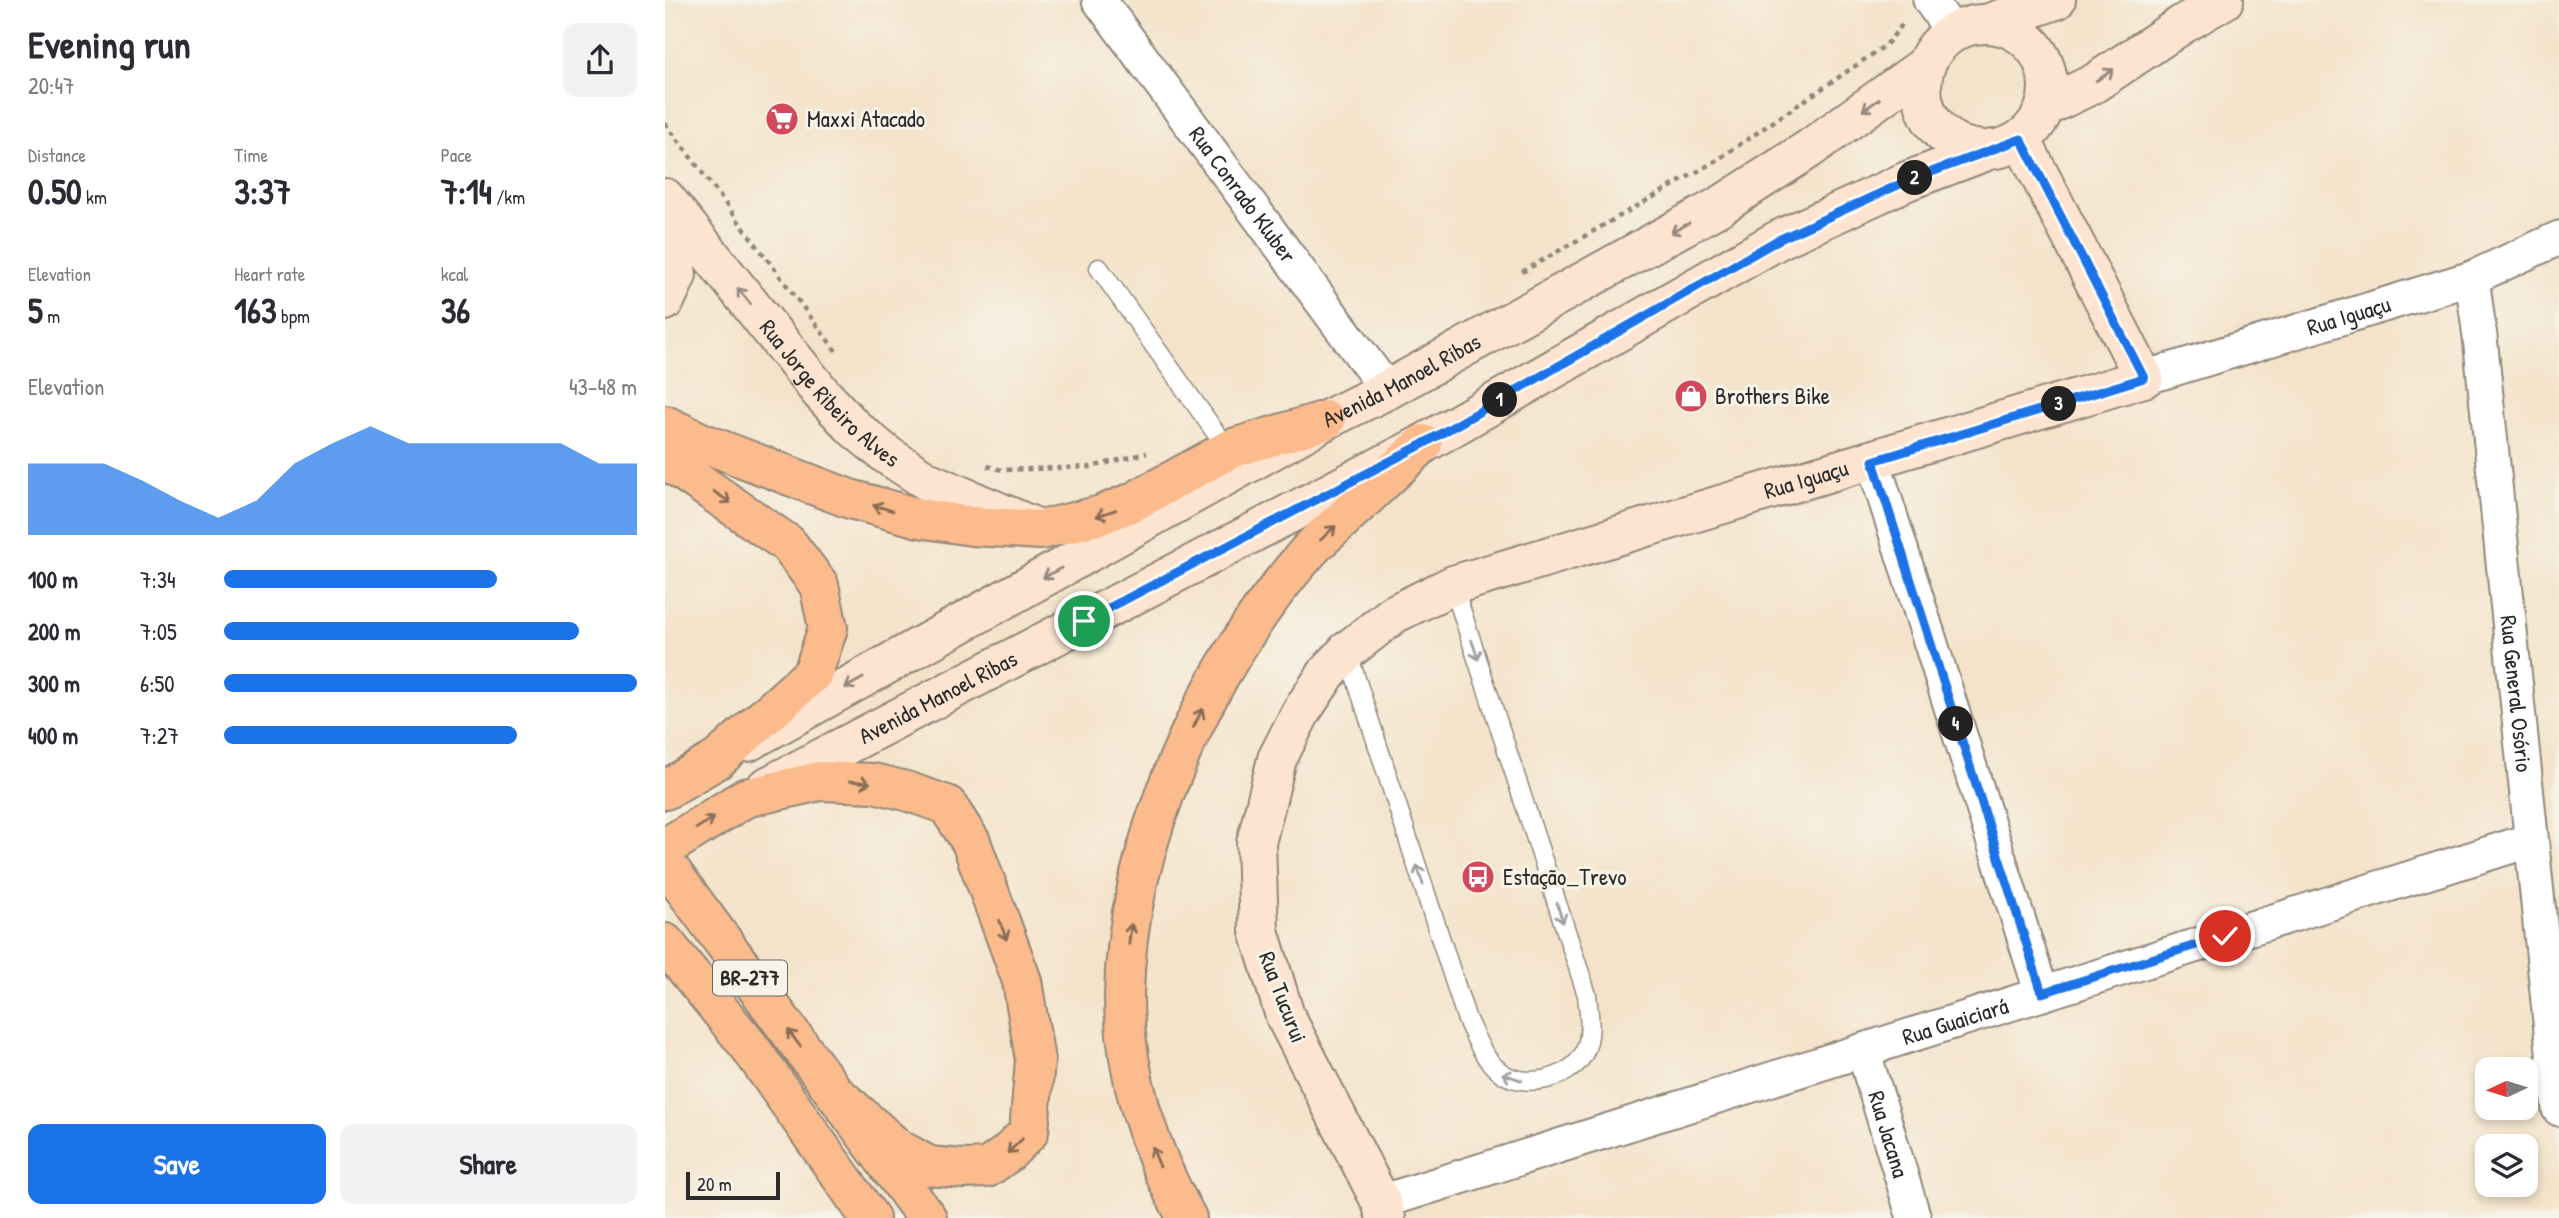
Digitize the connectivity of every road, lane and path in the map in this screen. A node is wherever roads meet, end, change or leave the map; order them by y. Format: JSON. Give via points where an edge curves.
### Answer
{"nodes":[{"id":1,"x":1099,"y":0,"type":"edge"},
{"id":2,"x":2056,"y":0,"type":"edge"},
{"id":3,"x":2224,"y":0,"type":"edge"},
{"id":4,"x":1951,"y":14,"type":"edge"},
{"id":5,"x":1926,"y":65,"type":"junction"},
{"id":6,"x":2045,"y":107,"type":"junction"},
{"id":7,"x":665,"y":123,"type":"edge"},
{"id":8,"x":2005,"y":145,"type":"junction"},
{"id":9,"x":665,"y":198,"type":"edge"},
{"id":10,"x":665,"y":222,"type":"edge"},
{"id":11,"x":2559,"y":238,"type":"edge"},
{"id":12,"x":1100,"y":268,"type":"dead end"},
{"id":13,"x":1522,"y":272,"type":"dead end"},
{"id":14,"x":2472,"y":278,"type":"junction"},
{"id":15,"x":665,"y":301,"type":"edge"},
{"id":16,"x":839,"y":354,"type":"dead end"},
{"id":17,"x":2144,"y":378,"type":"junction"},
{"id":18,"x":1387,"y":390,"type":"junction"},
{"id":19,"x":1326,"y":421,"type":"junction"},
{"id":20,"x":665,"y":425,"type":"edge"},
{"id":21,"x":1423,"y":444,"type":"junction"},
{"id":22,"x":1159,"y":450,"type":"dead end"},
{"id":23,"x":1230,"y":450,"type":"junction"},
{"id":24,"x":665,"y":459,"type":"edge"},
{"id":25,"x":1873,"y":461,"type":"junction"},
{"id":26,"x":975,"y":462,"type":"dead end"},
{"id":27,"x":1041,"y":530,"type":"junction"},
{"id":28,"x":1453,"y":585,"type":"junction"},
{"id":29,"x":1347,"y":651,"type":"junction"},
{"id":30,"x":718,"y":759,"type":"junction"},
{"id":31,"x":1277,"y":760,"type":"joint"},
{"id":32,"x":665,"y":790,"type":"edge"},
{"id":33,"x":745,"y":798,"type":"junction"},
{"id":34,"x":2531,"y":840,"type":"junction"},
{"id":35,"x":665,"y":848,"type":"edge"},
{"id":36,"x":665,"y":863,"type":"edge"},
{"id":37,"x":665,"y":943,"type":"edge"},
{"id":38,"x":2553,"y":992,"type":"edge"},
{"id":39,"x":2042,"y":993,"type":"junction"},
{"id":40,"x":749,"y":1046,"type":"junction"},
{"id":41,"x":1863,"y":1050,"type":"junction"},
{"id":42,"x":835,"y":1093,"type":"junction"},
{"id":43,"x":2559,"y":1109,"type":"edge"},
{"id":44,"x":1384,"y":1210,"type":"edge"},
{"id":45,"x":842,"y":1218,"type":"edge"},
{"id":46,"x":870,"y":1218,"type":"edge"},
{"id":47,"x":927,"y":1218,"type":"edge"},
{"id":48,"x":1187,"y":1218,"type":"edge"},
{"id":49,"x":1914,"y":1218,"type":"edge"}],
"edges":[{"from":1,"to":18,"type":"street","name":"Rua Conrado Kluber"},
{"from":2,"to":4,"type":"main road"},
{"from":6,"to":3,"type":"main road","one_way":true,"via":[[2093,83]]},
{"from":4,"to":5,"type":"main road"},
{"from":4,"to":6,"type":"main road","via":[[2014,31],[2034,47],[2048,77]]},
{"from":4,"to":13,"type":"path","via":[[1901,24],[1886,45],[1714,162]]},
{"from":5,"to":8,"type":"main road","via":[[1922,86],[1935,125],[1968,148]]},
{"from":5,"to":18,"type":"main road","name":"Avenida Manoel Ribas","one_way":true,"via":[[1720,206]]},
{"from":6,"to":8,"type":"main road","via":[[2032,130]]},
{"from":7,"to":16,"type":"path"},
{"from":8,"to":17,"type":"main road"},
{"from":8,"to":21,"type":"main road","name":"Avenida Manoel Ribas","via":[[1907,181],[1778,240]]},
{"from":27,"to":9,"type":"main road","name":"Rua Jorge Ribeiro Alves","one_way":true,"via":[[927,481],[854,428]]},
{"from":10,"to":15,"type":"main road","via":[[677,275]]},
{"from":11,"to":14,"type":"street","name":"Rua Iguaçu"},
{"from":12,"to":23,"type":"lane"},
{"from":14,"to":17,"type":"street","name":"Rua Iguaçu"},
{"from":14,"to":34,"type":"street","name":"Rua General Osório"},
{"from":17,"to":25,"type":"main road","name":"Rua Iguaçu"},
{"from":18,"to":19,"type":"main road","name":"Avenida Manoel Ribas"},
{"from":19,"to":23,"type":"highway"},
{"from":19,"to":30,"type":"main road","name":"Avenida Manoel Ribas","one_way":true},
{"from":27,"to":20,"type":"highway","one_way":true,"via":[[919,518],[850,499]]},
{"from":21,"to":33,"type":"main road","name":"Avenida Manoel Ribas"},
{"from":48,"to":21,"type":"highway","one_way":true,"via":[[1148,1137],[1128,1045],[1124,996],[1129,937],[1152,831],[1177,761],[1211,691],[1258,614],[1307,552]]},
{"from":22,"to":26,"type":"path","via":[[1091,467],[1002,470]]},
{"from":23,"to":27,"type":"highway","one_way":true,"via":[[1133,502]]},
{"from":24,"to":30,"type":"highway","one_way":true,"via":[[788,544],[819,585],[828,628],[813,673]]},
{"from":25,"to":28,"type":"main road","name":"Rua Iguaçu"},
{"from":25,"to":39,"type":"street"},
{"from":28,"to":29,"type":"main road","name":"Rua Iguaçu","via":[[1394,614]]},
{"from":28,"to":29,"type":"lane","one_way":true,"via":[[1587,995],[1591,1029],[1583,1055],[1551,1078],[1531,1082],[1511,1079],[1497,1070],[1467,1020]]},
{"from":29,"to":31,"type":"main road","name":"Rua Iguaçu","via":[[1301,712]]},
{"from":30,"to":32,"type":"highway"},
{"from":31,"to":44,"type":"main road","name":"Rua Tucurui","via":[[1256,843],[1259,931],[1285,1016]]},
{"from":35,"to":33,"type":"highway","one_way":true},
{"from":33,"to":42,"type":"highway","one_way":true,"via":[[820,781],[846,781],[874,783],[947,805],[971,842],[1022,981],[1035,1060],[1029,1132],[987,1168],[929,1166],[897,1148]]},
{"from":34,"to":38,"type":"street","name":"Rua General Osório"},
{"from":34,"to":39,"type":"street","name":"Rua Guaiciará"},
{"from":42,"to":36,"type":"highway","number":"BR-277","one_way":true},
{"from":37,"to":40,"type":"highway","number":"BR-277"},
{"from":38,"to":43,"type":"street","name":"Rua General Osório"},
{"from":39,"to":41,"type":"street","name":"Rua Guaiciará"},
{"from":40,"to":45,"type":"highway"},
{"from":40,"to":46,"type":"highway","number":"BR-277"},
{"from":41,"to":44,"type":"street","name":"Rua Guaiciará"},
{"from":41,"to":49,"type":"street","name":"Rua Jacana"},
{"from":42,"to":47,"type":"highway","number":"BR-277"}]}
